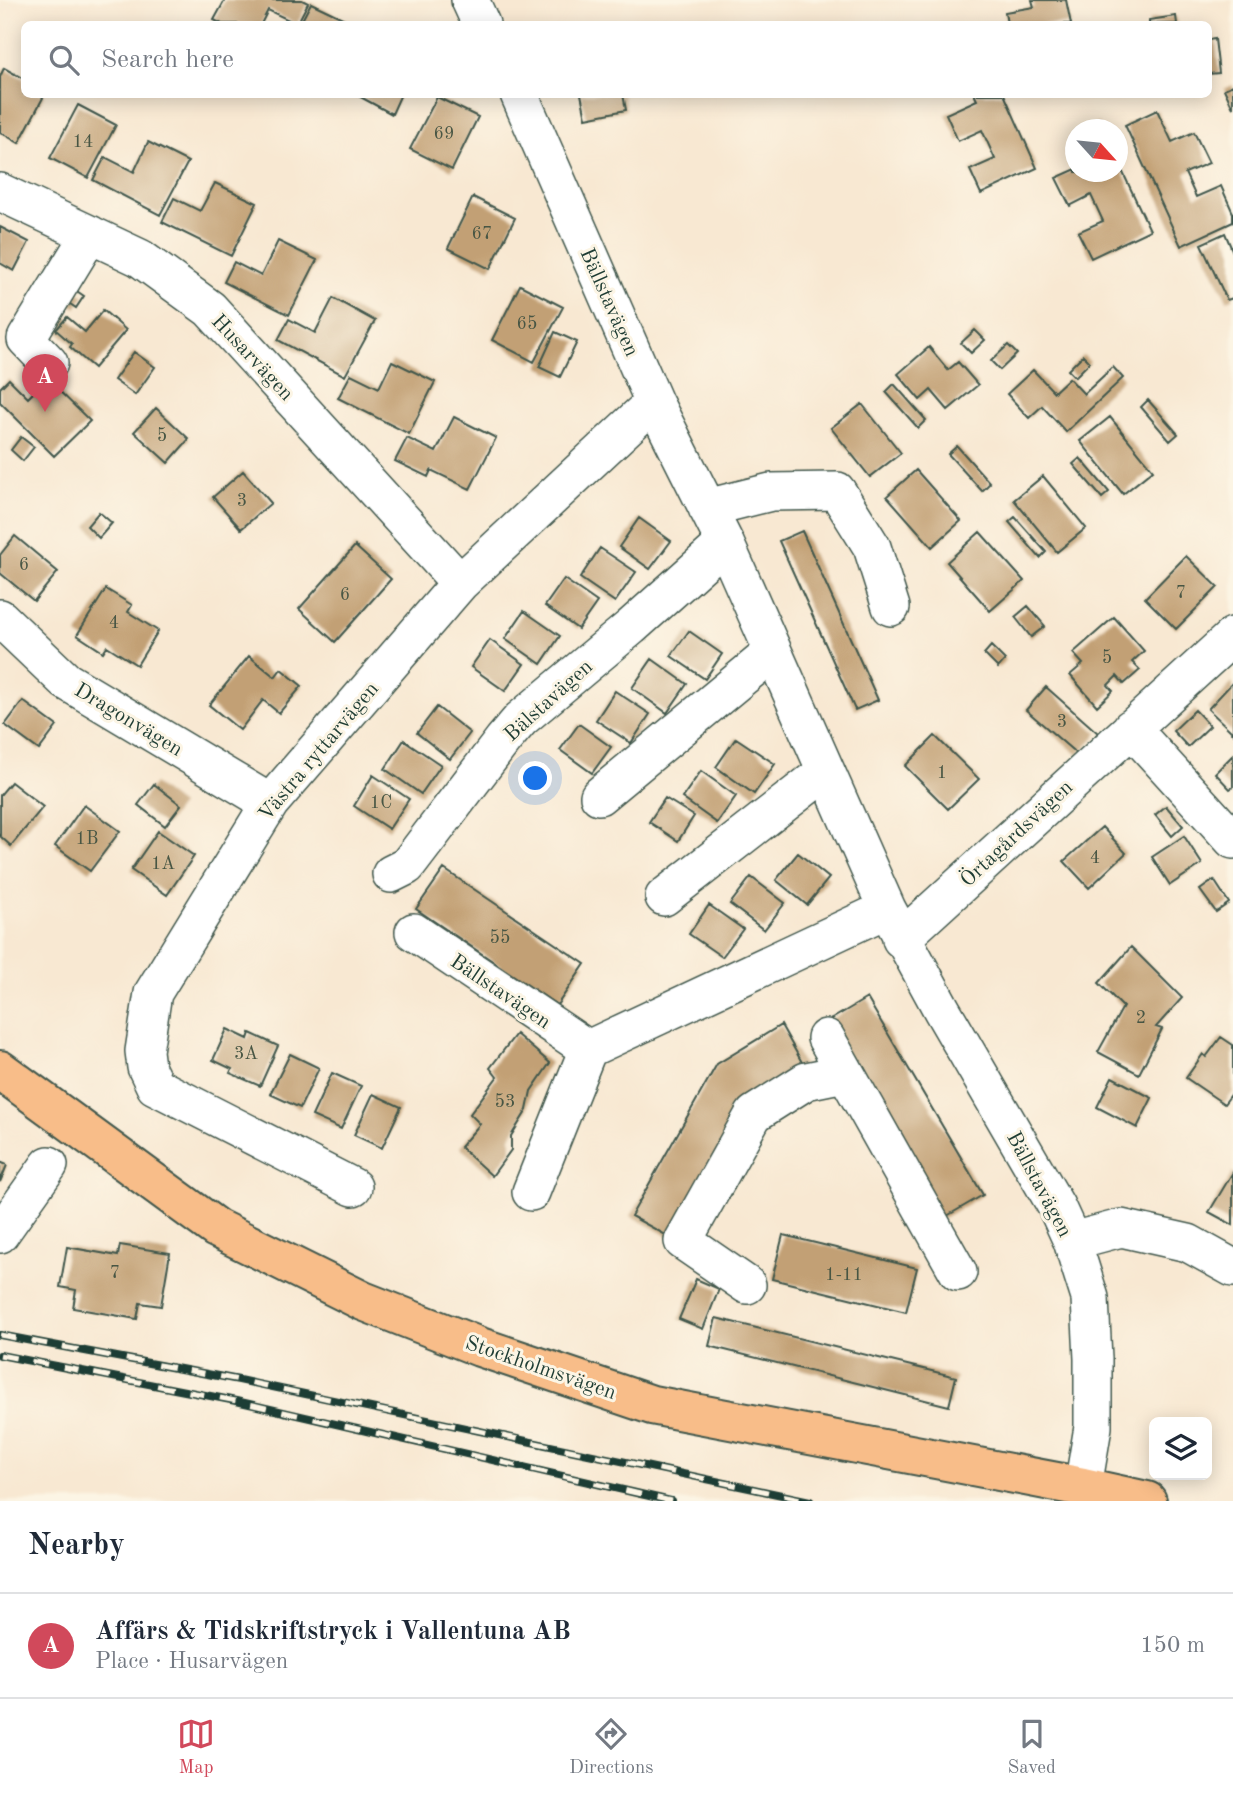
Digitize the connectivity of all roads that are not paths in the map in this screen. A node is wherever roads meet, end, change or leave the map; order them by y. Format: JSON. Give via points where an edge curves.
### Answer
{"nodes":[{"id":1,"x":521,"y":98,"type":"edge"},
{"id":2,"x":0,"y":192,"type":"edge"},
{"id":3,"x":90,"y":234,"type":"junction"},
{"id":4,"x":49,"y":363,"type":"dead end"},
{"id":5,"x":654,"y":402,"type":"junction"},
{"id":6,"x":707,"y":508,"type":"junction"},
{"id":7,"x":725,"y":543,"type":"junction"},
{"id":8,"x":460,"y":583,"type":"junction"},
{"id":9,"x":891,"y":607,"type":"dead end"},
{"id":10,"x":0,"y":618,"type":"edge"},
{"id":11,"x":1233,"y":636,"type":"edge"},
{"id":12,"x":773,"y":652,"type":"junction"},
{"id":13,"x":1131,"y":728,"type":"junction"},
{"id":14,"x":826,"y":771,"type":"junction"},
{"id":15,"x":599,"y":796,"type":"dead end"},
{"id":16,"x":270,"y":803,"type":"junction"},
{"id":17,"x":1233,"y":840,"type":"edge"},
{"id":18,"x":391,"y":874,"type":"dead end"},
{"id":19,"x":664,"y":897,"type":"dead end"},
{"id":20,"x":894,"y":924,"type":"junction"},
{"id":21,"x":414,"y":932,"type":"dead end"},
{"id":22,"x":826,"y":1038,"type":"dead end"},
{"id":23,"x":588,"y":1049,"type":"junction"},
{"id":24,"x":0,"y":1070,"type":"edge"},
{"id":25,"x":845,"y":1073,"type":"junction"},
{"id":26,"x":49,"y":1165,"type":"dead end"},
{"id":27,"x":353,"y":1187,"type":"dead end"},
{"id":28,"x":531,"y":1192,"type":"dead end"},
{"id":29,"x":0,"y":1234,"type":"edge"},
{"id":30,"x":1072,"y":1241,"type":"junction"},
{"id":31,"x":1233,"y":1268,"type":"edge"},
{"id":32,"x":958,"y":1272,"type":"dead end"},
{"id":33,"x":747,"y":1285,"type":"dead end"},
{"id":34,"x":1083,"y":1487,"type":"junction"},
{"id":35,"x":1147,"y":1501,"type":"edge"}],
"edges":[{"from":1,"to":5,"type":"street","name":"Bällstavägen"},
{"from":2,"to":3,"type":"street","name":"Husarvägen"},
{"from":3,"to":4,"type":"street","via":[[26,339]]},
{"from":3,"to":8,"type":"street","name":"Husarvägen","via":[[140,258],[209,309]]},
{"from":5,"to":6,"type":"street","name":"Bällstavägen"},
{"from":5,"to":8,"type":"street","name":"Västra ryttarvägen"},
{"from":6,"to":7,"type":"street","name":"Bällstavägen"},
{"from":6,"to":9,"type":"street","via":[[771,492],[837,491],[872,547]]},
{"from":7,"to":12,"type":"street","name":"Bällstavägen"},
{"from":7,"to":18,"type":"street","name":"Bälstavägen","via":[[522,719],[407,866]]},
{"from":8,"to":16,"type":"street","name":"Västra ryttarvägen"},
{"from":10,"to":16,"type":"street","name":"Dragonvägen","via":[[65,681]]},
{"from":11,"to":13,"type":"street","name":"Örtagårdsvägen"},
{"from":12,"to":14,"type":"street","name":"Bällstavägen"},
{"from":12,"to":15,"type":"street"},
{"from":13,"to":17,"type":"street"},
{"from":13,"to":20,"type":"street","name":"Örtagårdsvägen"},
{"from":14,"to":19,"type":"street"},
{"from":14,"to":20,"type":"street","name":"Bällstavägen"},
{"from":16,"to":27,"type":"street","name":"Västra ryttarvägen","via":[[153,993],[146,1067],[155,1086]]},
{"from":20,"to":23,"type":"street"},
{"from":20,"to":30,"type":"street","name":"Bällstavägen"},
{"from":21,"to":23,"type":"street","name":"Bällstavägen"},
{"from":22,"to":25,"type":"street"},
{"from":23,"to":28,"type":"street"},
{"from":24,"to":34,"type":"main road","name":"Stockholmsvägen","via":[[216,1228],[363,1301],[480,1347],[652,1405]]},
{"from":25,"to":32,"type":"street"},
{"from":25,"to":33,"type":"street","via":[[806,1081],[754,1114],[683,1241]]},
{"from":26,"to":29,"type":"street"},
{"from":30,"to":31,"type":"street","via":[[1121,1228],[1188,1243]]},
{"from":30,"to":34,"type":"street","name":"Bällstavägen","via":[[1090,1298],[1092,1335],[1093,1427]]},
{"from":34,"to":35,"type":"main road","name":"Stockholmsvägen"}]}
